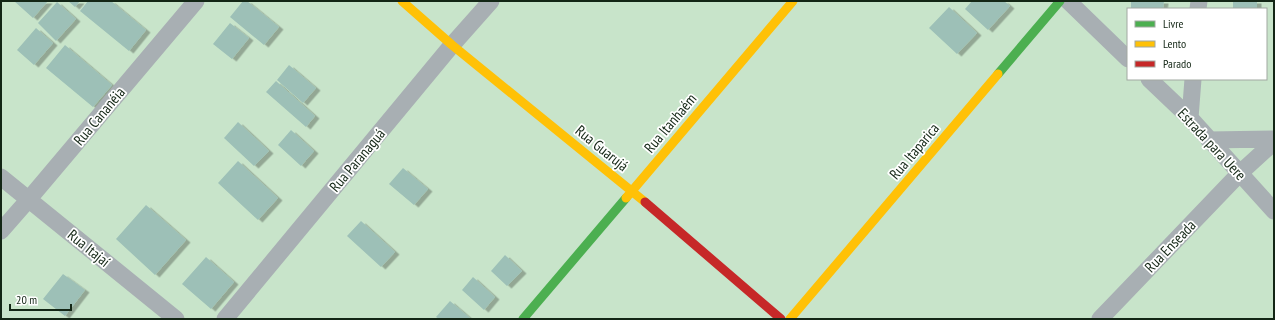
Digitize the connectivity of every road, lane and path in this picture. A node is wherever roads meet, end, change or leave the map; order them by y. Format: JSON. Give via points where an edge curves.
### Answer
{"nodes":[{"id":1,"x":196,"y":1,"type":"edge"},
{"id":2,"x":402,"y":1,"type":"edge"},
{"id":3,"x":490,"y":1,"type":"edge"},
{"id":4,"x":793,"y":1,"type":"edge"},
{"id":5,"x":1060,"y":1,"type":"edge"},
{"id":6,"x":1068,"y":1,"type":"edge"},
{"id":7,"x":452,"y":45,"type":"junction"},
{"id":8,"x":1127,"y":58,"type":"edge"},
{"id":9,"x":1150,"y":80,"type":"edge"},
{"id":10,"x":1193,"y":80,"type":"edge"},
{"id":11,"x":1190,"y":118,"type":"junction"},
{"id":12,"x":1274,"y":139,"type":"edge"},
{"id":13,"x":1209,"y":140,"type":"junction"},
{"id":14,"x":1274,"y":142,"type":"edge"},
{"id":15,"x":1240,"y":173,"type":"junction"},
{"id":16,"x":1,"y":177,"type":"edge"},
{"id":17,"x":632,"y":190,"type":"junction"},
{"id":18,"x":29,"y":199,"type":"junction"},
{"id":19,"x":1274,"y":211,"type":"edge"},
{"id":20,"x":1,"y":231,"type":"edge"},
{"id":21,"x":176,"y":319,"type":"edge"},
{"id":22,"x":225,"y":319,"type":"edge"},
{"id":23,"x":523,"y":319,"type":"edge"},
{"id":24,"x":781,"y":319,"type":"edge"},
{"id":25,"x":790,"y":319,"type":"edge"},
{"id":26,"x":1100,"y":319,"type":"edge"}],
"edges":[{"from":1,"to":18,"type":"street","name":"Rua Cananéia"},
{"from":2,"to":7,"type":"street","name":"Rua Guarujá"},
{"from":3,"to":7,"type":"street","name":"Rua Paranaguá"},
{"from":4,"to":17,"type":"street","name":"Rua Itanhaém"},
{"from":5,"to":25,"type":"street","name":"Rua Itaparica"},
{"from":6,"to":8,"type":"street"},
{"from":7,"to":17,"type":"street","name":"Rua Guarujá"},
{"from":7,"to":22,"type":"street","name":"Rua Paranaguá"},
{"from":9,"to":11,"type":"street","name":"Estrada para Uere"},
{"from":10,"to":11,"type":"street"},
{"from":11,"to":13,"type":"street","name":"Estrada para Uere"},
{"from":12,"to":13,"type":"street"},
{"from":13,"to":15,"type":"street","name":"Estrada para Uere"},
{"from":14,"to":15,"type":"street","name":"Rua Enseada"},
{"from":15,"to":19,"type":"street","name":"Estrada para Uere"},
{"from":15,"to":26,"type":"street","name":"Rua Enseada"},
{"from":16,"to":18,"type":"street","name":"Rua Itajaí"},
{"from":17,"to":23,"type":"street","name":"Rua Itanhaém"},
{"from":17,"to":24,"type":"street","name":"Rua Guarujá"},
{"from":18,"to":20,"type":"street","name":"Rua Cananéia"},
{"from":18,"to":21,"type":"street","name":"Rua Itajaí"}]}
